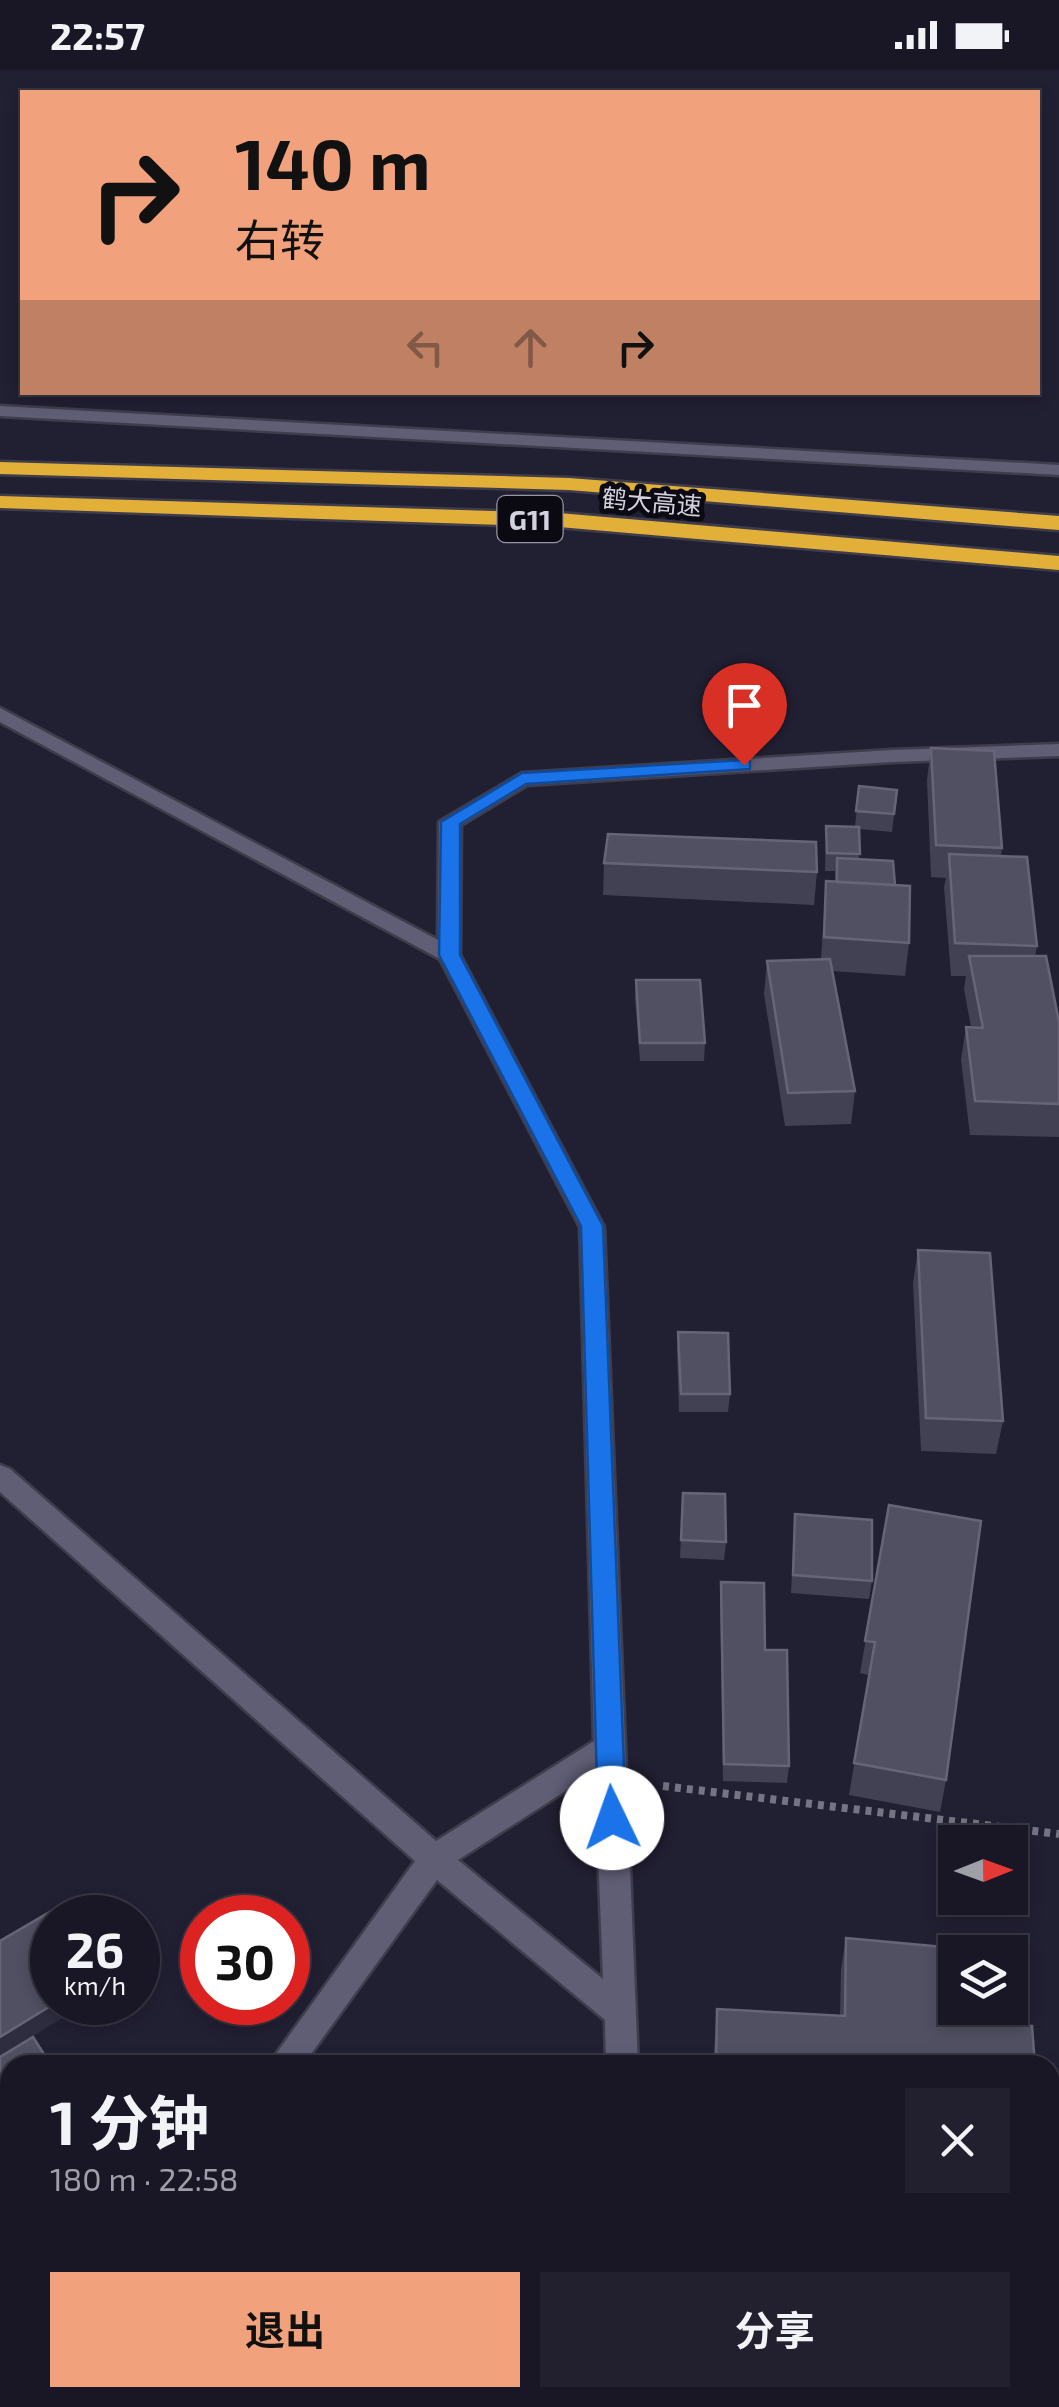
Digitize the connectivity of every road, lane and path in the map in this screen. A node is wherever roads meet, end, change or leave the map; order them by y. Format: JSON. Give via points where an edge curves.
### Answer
{"nodes":[{"id":1,"x":0,"y":411,"type":"edge"},
{"id":2,"x":0,"y":468,"type":"edge"},
{"id":3,"x":1059,"y":470,"type":"edge"},
{"id":4,"x":0,"y":502,"type":"edge"},
{"id":5,"x":1059,"y":522,"type":"edge"},
{"id":6,"x":1059,"y":563,"type":"edge"},
{"id":7,"x":0,"y":714,"type":"edge"},
{"id":8,"x":1059,"y":750,"type":"edge"},
{"id":9,"x":450,"y":955,"type":"junction"},
{"id":10,"x":0,"y":1476,"type":"edge"},
{"id":11,"x":609,"y":1747,"type":"junction"},
{"id":12,"x":610,"y":1780,"type":"junction"},
{"id":13,"x":1059,"y":1834,"type":"edge"},
{"id":14,"x":434,"y":1859,"type":"junction"},
{"id":15,"x":621,"y":2012,"type":"junction"},
{"id":16,"x":291,"y":2055,"type":"edge"},
{"id":17,"x":622,"y":2055,"type":"edge"}],
"edges":[{"from":1,"to":3,"type":"street"},
{"from":2,"to":5,"type":"highway","name":"鹤大高速","number":"G11","via":[[569,484]]},
{"from":4,"to":6,"type":"highway","name":"鹤大高速","number":"G11","via":[[559,520]]},
{"from":7,"to":9,"type":"street"},
{"from":8,"to":9,"type":"street","via":[[522,779],[450,822]]},
{"from":9,"to":11,"type":"street","via":[[592,1226]]},
{"from":10,"to":14,"type":"street"},
{"from":11,"to":12,"type":"street"},
{"from":11,"to":14,"type":"street"},
{"from":12,"to":13,"type":"path"},
{"from":12,"to":15,"type":"street"},
{"from":14,"to":15,"type":"street"},
{"from":14,"to":16,"type":"street"},
{"from":15,"to":17,"type":"street"}]}
